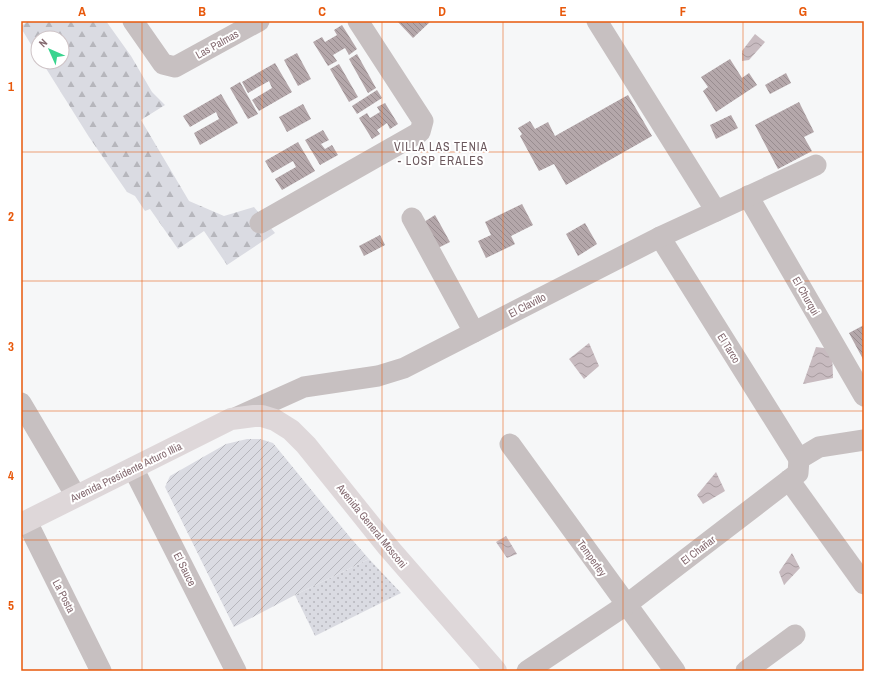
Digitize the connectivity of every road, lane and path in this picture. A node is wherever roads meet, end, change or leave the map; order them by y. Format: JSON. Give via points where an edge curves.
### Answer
{"nodes":[{"id":1,"x":133,"y":21,"type":"edge"},
{"id":2,"x":259,"y":21,"type":"edge"},
{"id":3,"x":358,"y":21,"type":"edge"},
{"id":4,"x":597,"y":21,"type":"edge"},
{"id":5,"x":816,"y":165,"type":"dead end"},
{"id":6,"x":748,"y":196,"type":"junction"},
{"id":7,"x":716,"y":211,"type":"junction"},
{"id":8,"x":412,"y":218,"type":"dead end"},
{"id":9,"x":260,"y":223,"type":"dead end"},
{"id":10,"x":660,"y":237,"type":"junction"},
{"id":11,"x":474,"y":332,"type":"junction"},
{"id":12,"x":864,"y":396,"type":"edge"},
{"id":13,"x":21,"y":403,"type":"edge"},
{"id":14,"x":230,"y":419,"type":"junction"},
{"id":15,"x":864,"y":440,"type":"edge"},
{"id":16,"x":510,"y":444,"type":"dead end"},
{"id":17,"x":799,"y":460,"type":"junction"},
{"id":18,"x":133,"y":468,"type":"junction"},
{"id":19,"x":789,"y":480,"type":"junction"},
{"id":20,"x":76,"y":496,"type":"junction"},
{"id":21,"x":24,"y":523,"type":"edge"},
{"id":22,"x":864,"y":584,"type":"edge"},
{"id":23,"x":626,"y":605,"type":"junction"},
{"id":24,"x":795,"y":635,"type":"dead end"},
{"id":25,"x":101,"y":671,"type":"edge"},
{"id":26,"x":236,"y":671,"type":"edge"},
{"id":27,"x":496,"y":671,"type":"edge"},
{"id":28,"x":527,"y":671,"type":"edge"},
{"id":29,"x":675,"y":671,"type":"edge"},
{"id":30,"x":746,"y":671,"type":"edge"}],
"edges":[{"from":1,"to":2,"type":"street","name":"Las Palmas","via":[[163,64],[175,67]]},
{"from":3,"to":9,"type":"street","via":[[423,121],[420,132]]},
{"from":4,"to":7,"type":"street"},
{"from":5,"to":6,"type":"street","name":"El Clavillo"},
{"from":6,"to":7,"type":"street","name":"El Clavillo"},
{"from":6,"to":12,"type":"street","name":"El Churqui"},
{"from":7,"to":10,"type":"street","name":"El Clavillo"},
{"from":8,"to":11,"type":"street"},
{"from":10,"to":11,"type":"street","name":"El Clavillo"},
{"from":10,"to":17,"type":"street","name":"El Tarco"},
{"from":11,"to":14,"type":"street","name":"El Clavillo","via":[[404,368],[378,376],[304,387]]},
{"from":13,"to":20,"type":"street"},
{"from":14,"to":18,"type":"main road","name":"Avenida Presidente Arturo Illia"},
{"from":14,"to":27,"type":"main road","name":"Avenida General Mosconi","via":[[262,416],[291,430]]},
{"from":15,"to":17,"type":"street","via":[[819,447]]},
{"from":16,"to":23,"type":"street","name":"Temperley"},
{"from":17,"to":19,"type":"street","name":"El Chañar","via":[[798,473]]},
{"from":18,"to":20,"type":"main road","name":"Avenida Presidente Arturo Illia"},
{"from":18,"to":26,"type":"street","name":"El Sauce"},
{"from":19,"to":22,"type":"street"},
{"from":19,"to":23,"type":"street","name":"El Chañar"},
{"from":20,"to":21,"type":"main road","name":"Avenida Presidente Arturo Illia"},
{"from":21,"to":25,"type":"street","name":"La Posta"},
{"from":23,"to":28,"type":"street","name":"El Chañar"},
{"from":23,"to":29,"type":"street","name":"Temperley"},
{"from":24,"to":30,"type":"street"}]}
